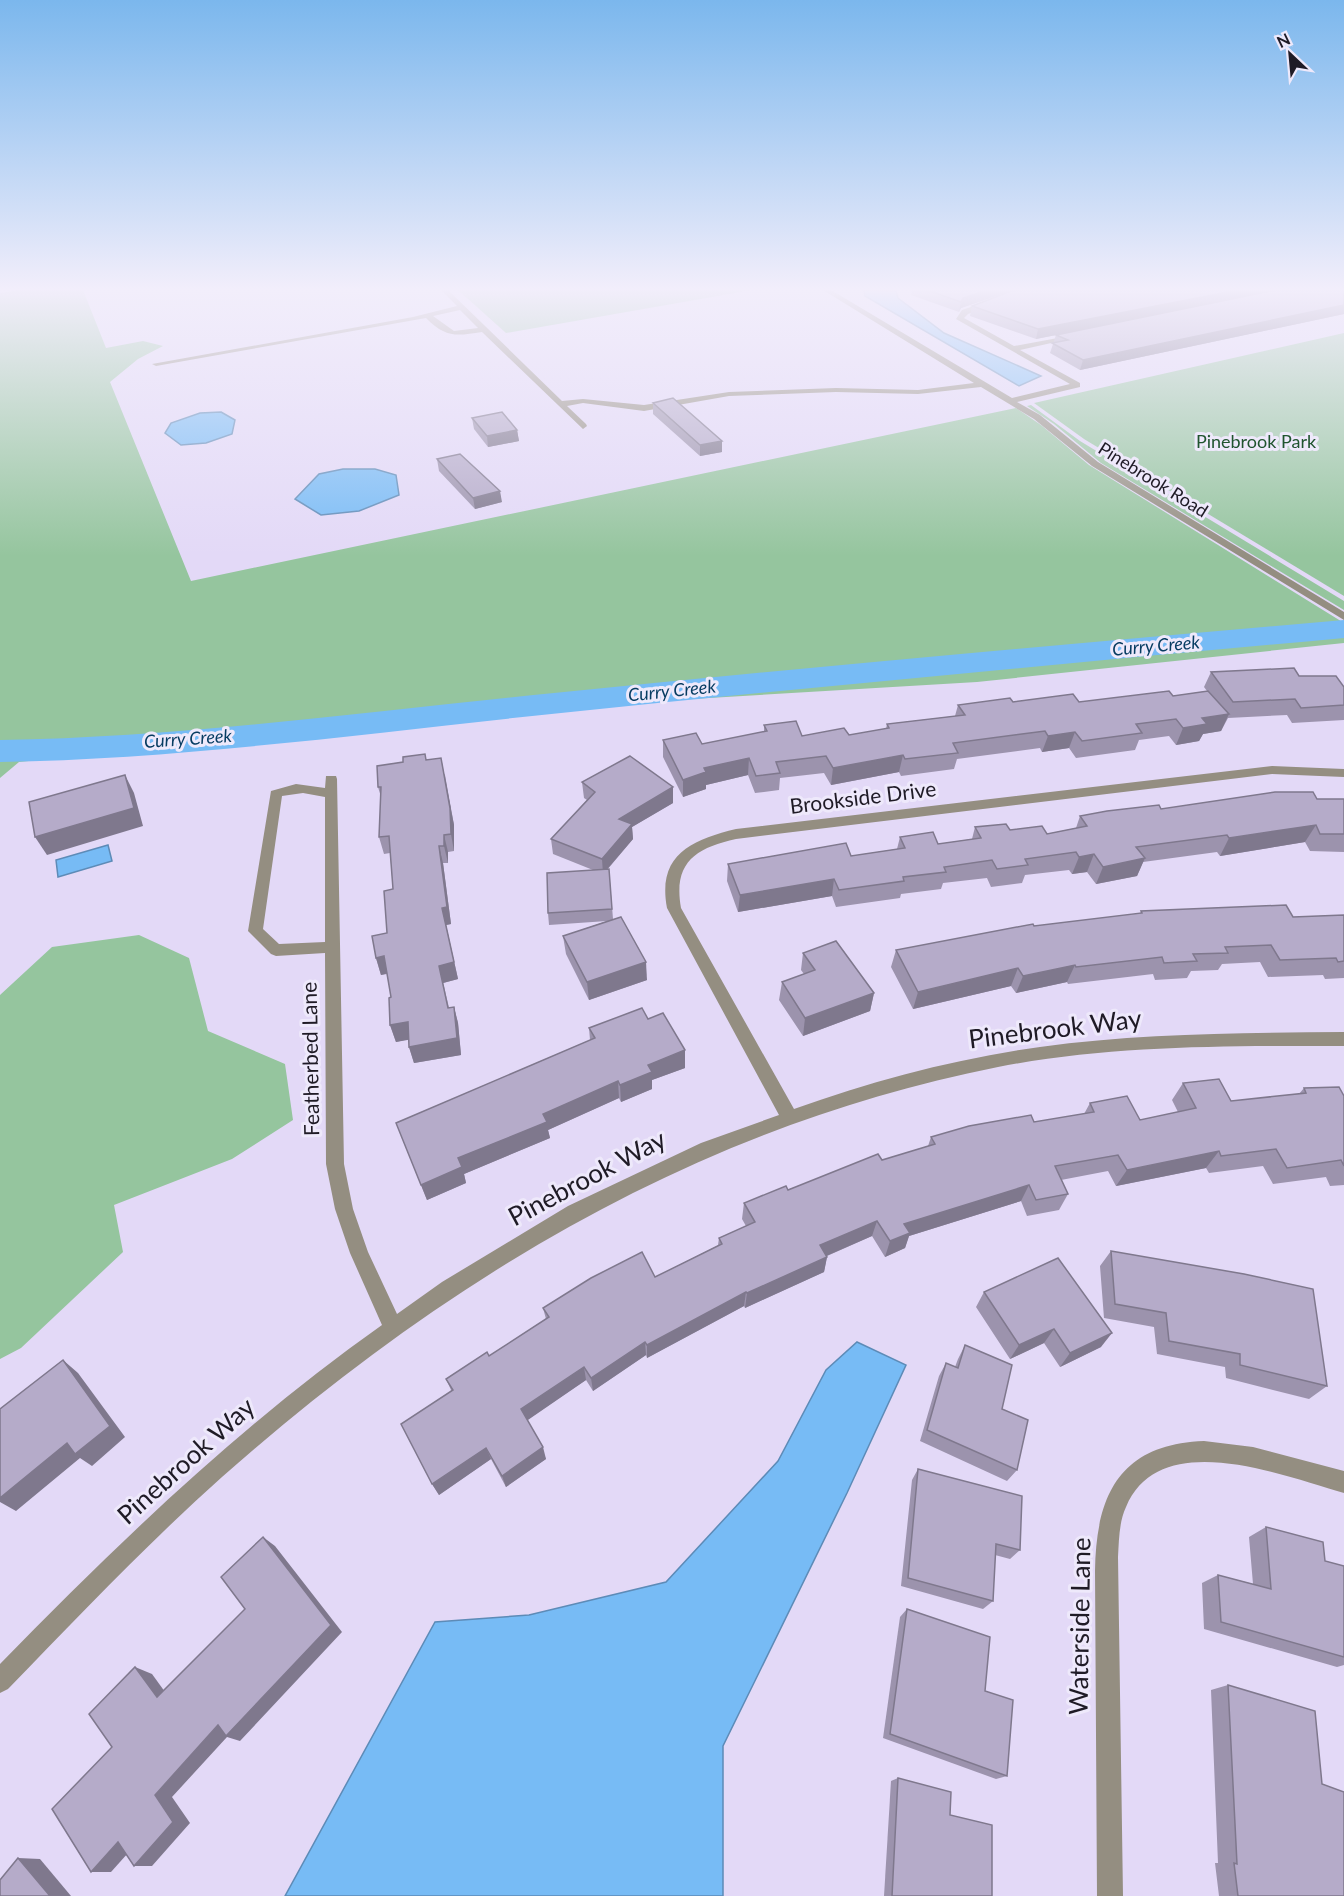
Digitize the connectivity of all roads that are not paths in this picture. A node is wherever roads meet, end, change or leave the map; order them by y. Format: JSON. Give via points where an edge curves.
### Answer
{"nodes":[{"id":1,"x":534,"y":378,"type":"edge"},
{"id":2,"x":974,"y":378,"type":"edge"},
{"id":3,"x":1065,"y":378,"type":"edge"},
{"id":4,"x":983,"y":384,"type":"junction"},
{"id":5,"x":1010,"y":400,"type":"junction"},
{"id":6,"x":560,"y":404,"type":"junction"},
{"id":7,"x":583,"y":426,"type":"dead end"},
{"id":8,"x":1344,"y":616,"type":"edge"},
{"id":9,"x":1344,"y":773,"type":"edge"},
{"id":10,"x":332,"y":947,"type":"junction"},
{"id":11,"x":1344,"y":1039,"type":"edge"},
{"id":12,"x":788,"y":1115,"type":"junction"},
{"id":13,"x":393,"y":1327,"type":"junction"},
{"id":14,"x":1344,"y":1482,"type":"edge"},
{"id":15,"x":0,"y":1681,"type":"edge"},
{"id":16,"x":1110,"y":1896,"type":"edge"}],
"edges":[{"from":1,"to":6,"type":"street"},
{"from":2,"to":4,"type":"street","name":"Pinebrook Road"},
{"from":3,"to":5,"type":"street","via":[[1077,385]]},
{"from":4,"to":5,"type":"street","name":"Pinebrook Road"},
{"from":4,"to":6,"type":"street","via":[[918,392],[729,394],[644,408],[583,401]]},
{"from":5,"to":8,"type":"street","name":"Pinebrook Road","via":[[1047,424],[1095,464]]},
{"from":6,"to":7,"type":"street"},
{"from":9,"to":12,"type":"street","name":"Brookside Drive","via":[[1272,770],[736,834],[702,844],[688,853],[670,879],[674,908]]},
{"from":10,"to":10,"type":"street","name":"Featherbed Lane","via":[[331,787],[286,789],[276,794],[255,931],[276,950]]},
{"from":10,"to":13,"type":"street","name":"Featherbed Lane","via":[[335,1164],[344,1209],[359,1253]]},
{"from":11,"to":12,"type":"street","name":"Pinebrook Way","via":[[1240,1039],[1069,1050],[928,1075]]},
{"from":12,"to":13,"type":"street","name":"Pinebrook Way","via":[[611,1191],[486,1264]]},
{"from":13,"to":15,"type":"street","name":"Pinebrook Way","via":[[207,1475],[64,1612]]},
{"from":14,"to":16,"type":"street","name":"Waterside Lane","via":[[1243,1456],[1188,1451],[1161,1457],[1138,1472],[1118,1500],[1108,1532]]}]}
